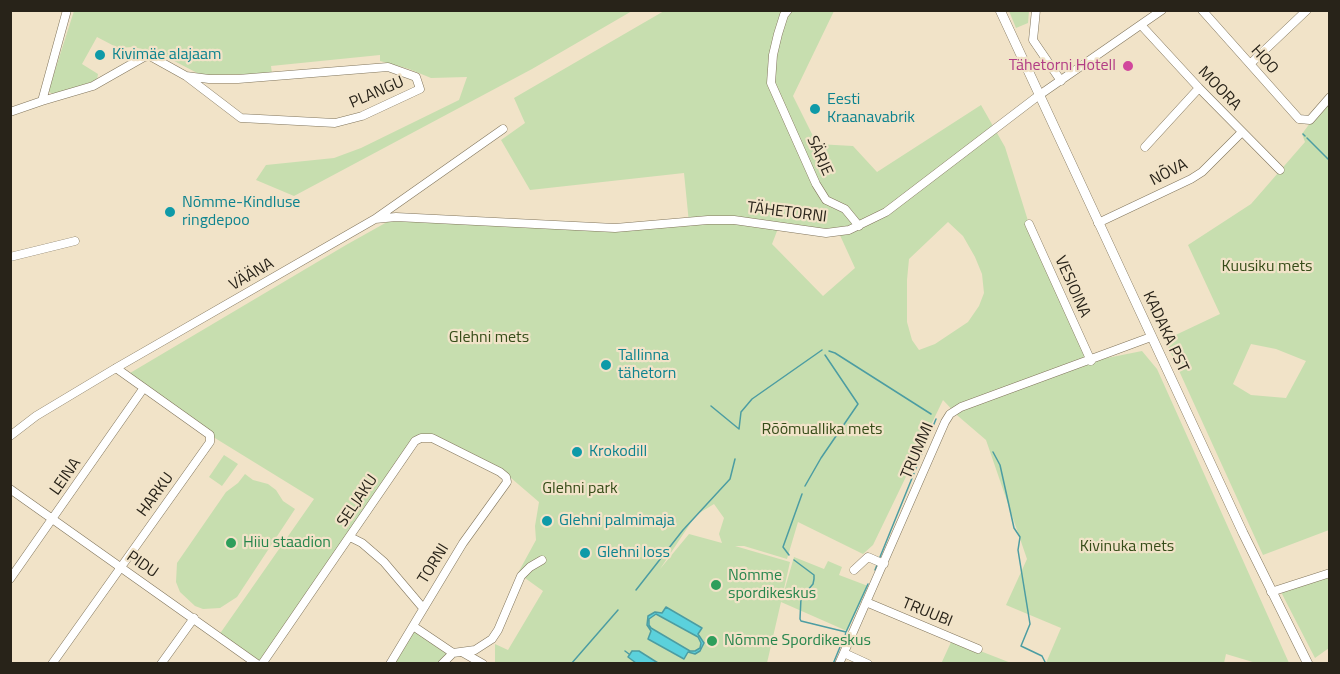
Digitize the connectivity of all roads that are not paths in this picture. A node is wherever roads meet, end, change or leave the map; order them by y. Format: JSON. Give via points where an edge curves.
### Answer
{"nodes":[{"id":1,"x":68,"y":10,"type":"edge"},
{"id":2,"x":788,"y":10,"type":"edge"},
{"id":3,"x":999,"y":10,"type":"edge"},
{"id":4,"x":1036,"y":10,"type":"edge"},
{"id":5,"x":1162,"y":10,"type":"edge"},
{"id":6,"x":1202,"y":10,"type":"edge"},
{"id":7,"x":1307,"y":10,"type":"edge"},
{"id":8,"x":1141,"y":25,"type":"junction"},
{"id":9,"x":1250,"y":64,"type":"junction"},
{"id":10,"x":186,"y":76,"type":"junction"},
{"id":11,"x":1061,"y":81,"type":"junction"},
{"id":12,"x":1199,"y":88,"type":"junction"},
{"id":13,"x":1038,"y":96,"type":"junction"},
{"id":14,"x":1329,"y":98,"type":"edge"},
{"id":15,"x":42,"y":101,"type":"junction"},
{"id":16,"x":10,"y":112,"type":"edge"},
{"id":17,"x":503,"y":129,"type":"dead end"},
{"id":18,"x":1242,"y":132,"type":"junction"},
{"id":19,"x":1145,"y":147,"type":"dead end"},
{"id":20,"x":1280,"y":170,"type":"dead end"},
{"id":21,"x":375,"y":219,"type":"junction"},
{"id":22,"x":1098,"y":223,"type":"junction"},
{"id":23,"x":1029,"y":224,"type":"dead end"},
{"id":24,"x":859,"y":226,"type":"junction"},
{"id":25,"x":75,"y":241,"type":"dead end"},
{"id":26,"x":10,"y":257,"type":"edge"},
{"id":27,"x":1151,"y":337,"type":"junction"},
{"id":28,"x":1091,"y":361,"type":"junction"},
{"id":29,"x":116,"y":368,"type":"junction"},
{"id":30,"x":143,"y":389,"type":"junction"},
{"id":31,"x":10,"y":436,"type":"edge"},
{"id":32,"x":507,"y":482,"type":"joint"},
{"id":33,"x":10,"y":489,"type":"edge"},
{"id":34,"x":53,"y":518,"type":"junction"},
{"id":35,"x":350,"y":537,"type":"junction"},
{"id":36,"x":542,"y":560,"type":"dead end"},
{"id":37,"x":884,"y":564,"type":"junction"},
{"id":38,"x":122,"y":567,"type":"junction"},
{"id":39,"x":854,"y":570,"type":"dead end"},
{"id":40,"x":1329,"y":573,"type":"edge"},
{"id":41,"x":10,"y":579,"type":"edge"},
{"id":42,"x":1271,"y":592,"type":"junction"},
{"id":43,"x":866,"y":602,"type":"junction"},
{"id":44,"x":423,"y":608,"type":"junction"},
{"id":45,"x":194,"y":618,"type":"junction"},
{"id":46,"x":413,"y":626,"type":"junction"},
{"id":47,"x":978,"y":649,"type":"dead end"},
{"id":48,"x":462,"y":652,"type":"junction"},
{"id":49,"x":453,"y":653,"type":"junction"},
{"id":50,"x":844,"y":653,"type":"junction"},
{"id":51,"x":52,"y":663,"type":"edge"},
{"id":52,"x":161,"y":663,"type":"edge"},
{"id":53,"x":257,"y":663,"type":"edge"},
{"id":54,"x":262,"y":663,"type":"edge"},
{"id":55,"x":390,"y":663,"type":"edge"},
{"id":56,"x":442,"y":663,"type":"edge"},
{"id":57,"x":483,"y":663,"type":"edge"},
{"id":58,"x":839,"y":663,"type":"edge"},
{"id":59,"x":868,"y":663,"type":"edge"},
{"id":60,"x":1308,"y":663,"type":"edge"}],
"edges":[{"from":1,"to":15,"type":"street"},
{"from":2,"to":24,"type":"street","name":"SÄRJE","via":[[773,55],[771,83],[816,184],[826,200],[845,209]]},
{"from":3,"to":13,"type":"main road","name":"KADAKA PST"},
{"from":4,"to":11,"type":"street","via":[[1032,40]]},
{"from":5,"to":8,"type":"street","name":"TÄHETORNI"},
{"from":6,"to":9,"type":"street","name":"HOO"},
{"from":7,"to":9,"type":"street"},
{"from":8,"to":11,"type":"street","name":"TÄHETORNI"},
{"from":8,"to":12,"type":"street","name":"MOORA"},
{"from":9,"to":14,"type":"street","name":"HOO","via":[[1299,119],[1310,120]]},
{"from":10,"to":10,"type":"street","name":"PLANGU","via":[[238,79],[388,67],[416,77],[420,89],[362,116],[334,123],[240,118]]},
{"from":10,"to":15,"type":"street","name":"PLANGU","via":[[150,56],[144,57],[93,86]]},
{"from":11,"to":13,"type":"street","name":"TÄHETORNI"},
{"from":12,"to":18,"type":"street","name":"MOORA"},
{"from":12,"to":19,"type":"street"},
{"from":13,"to":22,"type":"main road","name":"KADAKA PST"},
{"from":13,"to":24,"type":"street","name":"TÄHETORNI","via":[[907,197]]},
{"from":15,"to":16,"type":"street"},
{"from":17,"to":21,"type":"street","name":"VÄÄNA"},
{"from":18,"to":20,"type":"street","name":"MOORA"},
{"from":18,"to":22,"type":"street","name":"NÕVA","via":[[1191,179]]},
{"from":21,"to":24,"type":"street","name":"TÄHETORNI","via":[[615,228],[734,220],[826,232]]},
{"from":21,"to":29,"type":"street","name":"VÄÄNA"},
{"from":22,"to":27,"type":"main road","name":"KADAKA PST"},
{"from":23,"to":28,"type":"street","name":"VESIOINA"},
{"from":25,"to":26,"type":"street"},
{"from":27,"to":28,"type":"street","name":"TRUMMI"},
{"from":27,"to":42,"type":"main road","name":"KADAKA PST"},
{"from":28,"to":37,"type":"street","name":"TRUMMI","via":[[961,407],[951,414]]},
{"from":29,"to":30,"type":"street","name":"HARKU"},
{"from":29,"to":31,"type":"street","name":"VÄÄNA"},
{"from":30,"to":34,"type":"street","name":"LEINA"},
{"from":30,"to":38,"type":"street","name":"HARKU","via":[[210,435],[210,442]]},
{"from":32,"to":35,"type":"street","name":"SELJAKU","via":[[506,477],[488,465],[432,438],[421,438],[415,441]]},
{"from":32,"to":44,"type":"street","name":"TORNI"},
{"from":33,"to":34,"type":"street","name":"PIDU"},
{"from":34,"to":38,"type":"street","name":"PIDU"},
{"from":34,"to":41,"type":"street","name":"LEINA"},
{"from":35,"to":44,"type":"street","via":[[384,562]]},
{"from":35,"to":54,"type":"street","name":"SELJAKU"},
{"from":36,"to":48,"type":"street","via":[[521,576],[492,639],[475,650]]},
{"from":37,"to":39,"type":"street","via":[[868,557]]},
{"from":37,"to":43,"type":"street","name":"TRUMMI"},
{"from":38,"to":45,"type":"street","name":"PIDU"},
{"from":38,"to":51,"type":"street","name":"HARKU"},
{"from":40,"to":42,"type":"street"},
{"from":42,"to":60,"type":"main road","name":"KADAKA PST"},
{"from":43,"to":47,"type":"street","name":"TRUUBI"},
{"from":43,"to":50,"type":"street","name":"TRUMMI"},
{"from":44,"to":46,"type":"street","name":"TORNI"},
{"from":45,"to":52,"type":"street"},
{"from":45,"to":53,"type":"street","name":"PIDU"},
{"from":46,"to":49,"type":"street"},
{"from":46,"to":55,"type":"street","name":"TORNI"},
{"from":48,"to":49,"type":"street"},
{"from":48,"to":57,"type":"street"},
{"from":49,"to":56,"type":"street"},
{"from":50,"to":58,"type":"street","name":"TRUMMI"},
{"from":50,"to":59,"type":"street"}]}
